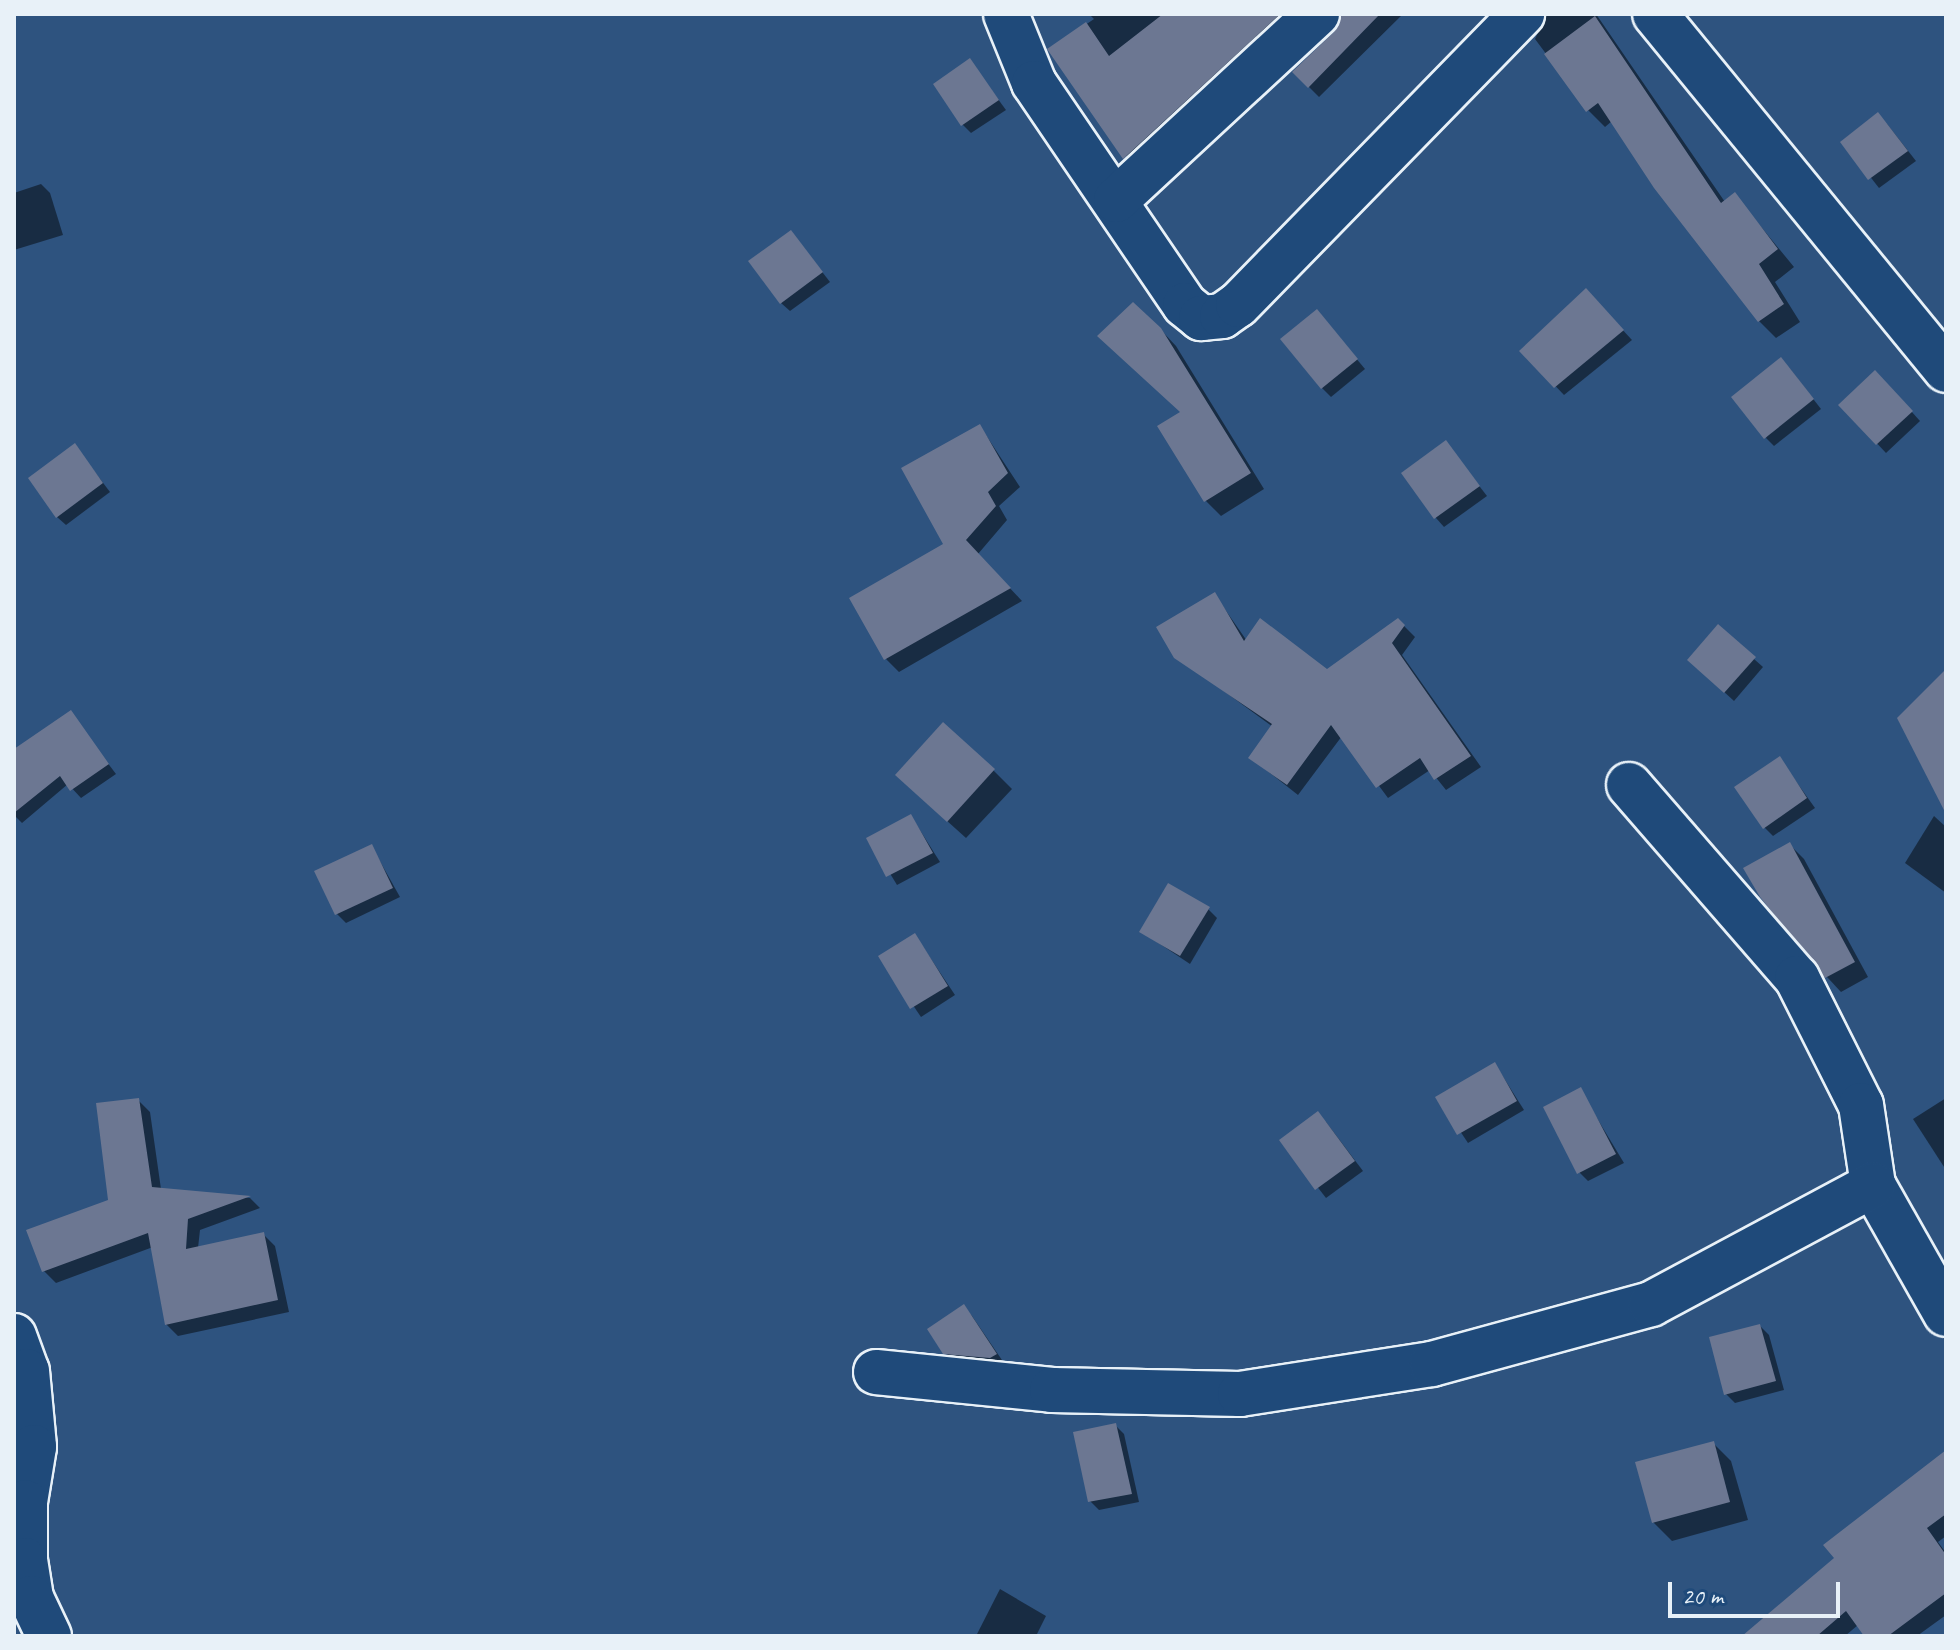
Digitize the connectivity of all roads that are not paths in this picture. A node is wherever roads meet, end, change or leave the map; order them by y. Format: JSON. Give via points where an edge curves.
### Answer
{"nodes":[{"id":1,"x":1006,"y":14,"type":"edge"},
{"id":2,"x":1317,"y":14,"type":"edge"},
{"id":3,"x":1522,"y":14,"type":"edge"},
{"id":4,"x":1655,"y":14,"type":"edge"},
{"id":5,"x":1116,"y":200,"type":"junction"},
{"id":6,"x":1946,"y":370,"type":"edge"},
{"id":7,"x":1629,"y":785,"type":"dead end"},
{"id":8,"x":1873,"y":1185,"type":"junction"},
{"id":9,"x":1946,"y":1314,"type":"edge"},
{"id":10,"x":14,"y":1336,"type":"edge"},
{"id":11,"x":876,"y":1372,"type":"dead end"},
{"id":12,"x":49,"y":1636,"type":"edge"}],
"edges":[{"from":1,"to":5,"type":"street","via":[[1034,83]]},
{"from":2,"to":5,"type":"street"},
{"from":3,"to":5,"type":"street","via":[[1222,316],[1201,318],[1185,305]]},
{"from":4,"to":6,"type":"street"},
{"from":7,"to":8,"type":"street","via":[[1797,978],[1861,1105]]},
{"from":8,"to":9,"type":"street"},
{"from":8,"to":11,"type":"street","via":[[1651,1304],[1432,1364],[1240,1394],[1052,1390]]},
{"from":10,"to":12,"type":"street","via":[[27,1371],[34,1447],[25,1502],[25,1560],[31,1598]]}]}
